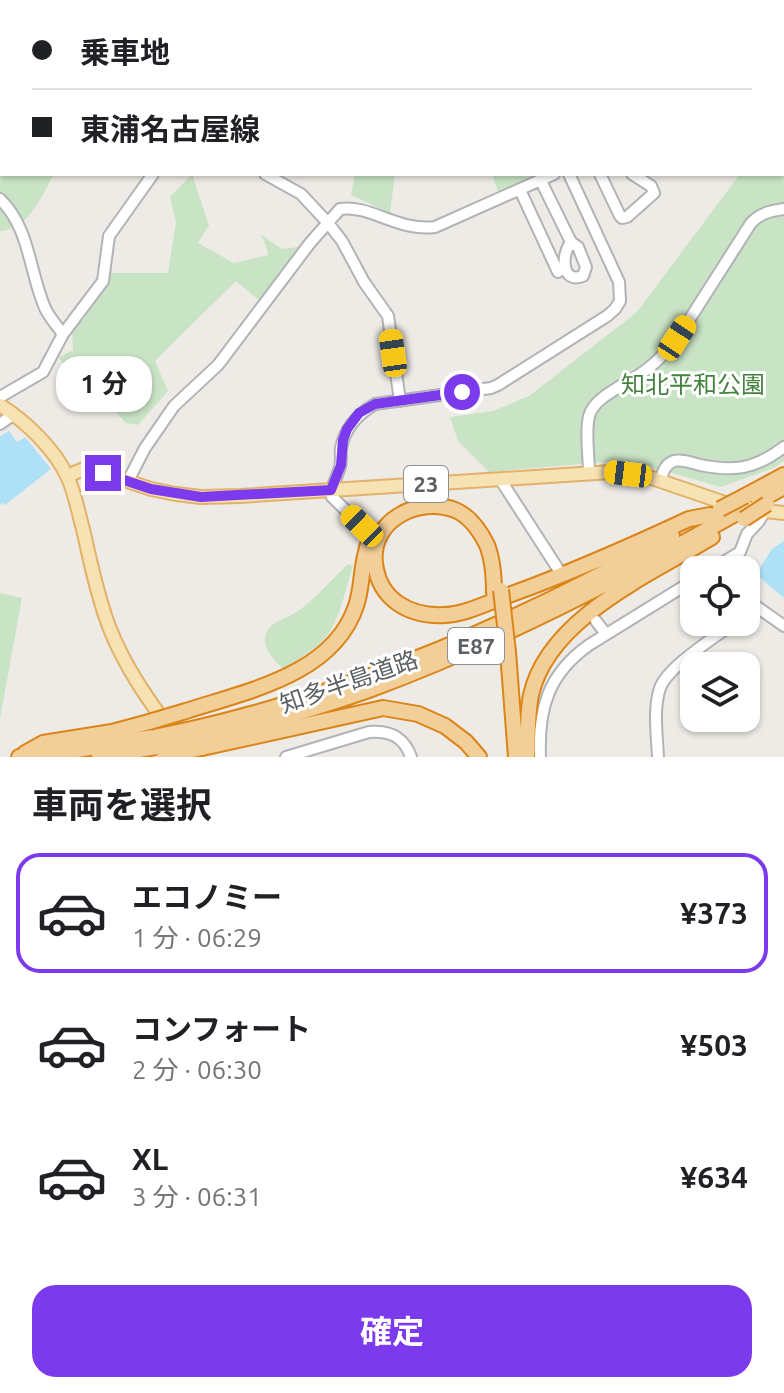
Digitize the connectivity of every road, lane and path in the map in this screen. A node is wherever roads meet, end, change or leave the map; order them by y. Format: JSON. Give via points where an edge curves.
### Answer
{"nodes":[{"id":1,"x":152,"y":176,"type":"edge"},
{"id":2,"x":269,"y":176,"type":"edge"},
{"id":3,"x":550,"y":176,"type":"edge"},
{"id":4,"x":570,"y":176,"type":"edge"},
{"id":5,"x":601,"y":176,"type":"edge"},
{"id":6,"x":635,"y":176,"type":"edge"},
{"id":7,"x":541,"y":181,"type":"junction"},
{"id":8,"x":520,"y":190,"type":"junction"},
{"id":9,"x":0,"y":199,"type":"edge"},
{"id":10,"x":784,"y":209,"type":"edge"},
{"id":11,"x":328,"y":223,"type":"junction"},
{"id":12,"x":571,"y":242,"type":"dead end"},
{"id":13,"x":558,"y":272,"type":"dead end"},
{"id":14,"x":63,"y":334,"type":"junction"},
{"id":15,"x":0,"y":397,"type":"edge"},
{"id":16,"x":400,"y":401,"type":"junction"},
{"id":17,"x":0,"y":405,"type":"edge"},
{"id":18,"x":14,"y":414,"type":"junction"},
{"id":19,"x":0,"y":424,"type":"edge"},
{"id":20,"x":784,"y":447,"type":"edge"},
{"id":21,"x":589,"y":473,"type":"junction"},
{"id":22,"x":784,"y":475,"type":"edge"},
{"id":23,"x":67,"y":476,"type":"junction"},
{"id":24,"x":500,"y":479,"type":"junction"},
{"id":25,"x":128,"y":481,"type":"junction"},
{"id":26,"x":660,"y":481,"type":"junction"},
{"id":27,"x":784,"y":489,"type":"edge"},
{"id":28,"x":331,"y":490,"type":"junction"},
{"id":29,"x":759,"y":503,"type":"junction"},
{"id":30,"x":715,"y":512,"type":"junction"},
{"id":31,"x":784,"y":513,"type":"edge"},
{"id":32,"x":740,"y":516,"type":"junction"},
{"id":33,"x":362,"y":526,"type":"dead end"},
{"id":34,"x":734,"y":556,"type":"edge"},
{"id":35,"x":560,"y":572,"type":"dead end"},
{"id":36,"x":680,"y":589,"type":"edge"},
{"id":37,"x":498,"y":592,"type":"junction"},
{"id":38,"x":760,"y":612,"type":"edge"},
{"id":39,"x":596,"y":621,"type":"dead end"},
{"id":40,"x":784,"y":626,"type":"edge"},
{"id":41,"x":606,"y":634,"type":"junction"},
{"id":42,"x":717,"y":636,"type":"edge"},
{"id":43,"x":504,"y":654,"type":"junction"},
{"id":44,"x":197,"y":743,"type":"edge"},
{"id":45,"x":161,"y":749,"type":"edge"},
{"id":46,"x":18,"y":757,"type":"edge"},
{"id":47,"x":99,"y":757,"type":"edge"},
{"id":48,"x":286,"y":757,"type":"edge"},
{"id":49,"x":411,"y":757,"type":"edge"},
{"id":50,"x":479,"y":757,"type":"edge"},
{"id":51,"x":506,"y":757,"type":"edge"},
{"id":52,"x":516,"y":757,"type":"edge"},
{"id":53,"x":527,"y":757,"type":"edge"},
{"id":54,"x":540,"y":757,"type":"edge"},
{"id":55,"x":658,"y":757,"type":"edge"}],
"edges":[{"from":1,"to":14,"type":"street","via":[[109,236],[103,281]]},
{"from":2,"to":11,"type":"street","via":[[301,194]]},
{"from":3,"to":7,"type":"street"},
{"from":4,"to":16,"type":"street","via":[[615,272],[621,291],[615,309],[491,388]]},
{"from":5,"to":6,"type":"street","via":[[622,218],[654,193]]},
{"from":7,"to":8,"type":"street"},
{"from":7,"to":12,"type":"street"},
{"from":8,"to":11,"type":"street","via":[[435,227],[414,228],[352,208],[340,209]]},
{"from":8,"to":13,"type":"street"},
{"from":9,"to":14,"type":"street","via":[[22,231],[46,310]]},
{"from":10,"to":21,"type":"street","via":[[751,223],[665,353],[597,402],[588,418]]},
{"from":11,"to":16,"type":"street","via":[[388,316]]},
{"from":11,"to":25,"type":"street","via":[[218,365],[174,406]]},
{"from":14,"to":15,"type":"street","via":[[43,372]]},
{"from":16,"to":28,"type":"street","via":[[375,404],[359,413],[347,429]]},
{"from":17,"to":18,"type":"main road"},
{"from":18,"to":19,"type":"street"},
{"from":18,"to":23,"type":"main road"},
{"from":20,"to":26,"type":"street","via":[[759,464],[734,469],[674,461]]},
{"from":21,"to":24,"type":"main road","number":"23"},
{"from":21,"to":26,"type":"main road","number":"23"},
{"from":22,"to":29,"type":"highway","name":"知多半島道路","number":"E87"},
{"from":23,"to":25,"type":"main road","number":"23","via":[[84,469]]},
{"from":23,"to":44,"type":"main road","via":[[113,636],[137,683]]},
{"from":24,"to":28,"type":"main road","number":"23"},
{"from":24,"to":35,"type":"street"},
{"from":25,"to":28,"type":"main road","number":"23","via":[[201,497]]},
{"from":26,"to":29,"type":"main road","number":"23","via":[[725,503]]},
{"from":27,"to":29,"type":"highway","name":"知多半島道路","number":"E87"},
{"from":28,"to":33,"type":"street"},
{"from":29,"to":30,"type":"highway","name":"知多半島道路","number":"E87","bridge":true},
{"from":29,"to":31,"type":"main road","number":"23"},
{"from":29,"to":32,"type":"highway","name":"知多半島道路","number":"E87"},
{"from":29,"to":34,"type":"street","via":[[759,521]]},
{"from":30,"to":37,"type":"highway","via":[[559,577],[449,615],[418,613],[387,595],[374,561],[378,538],[391,520],[415,507],[456,510],[480,532]]},
{"from":30,"to":44,"type":"highway","name":"知多半島道路","number":"E87","via":[[555,598],[416,660]]},
{"from":32,"to":44,"type":"highway","name":"知多半島道路","number":"E87","via":[[461,653],[366,691]]},
{"from":32,"to":53,"type":"highway","via":[[594,609],[558,643],[532,694]]},
{"from":36,"to":41,"type":"street"},
{"from":37,"to":43,"type":"highway","bridge":true},
{"from":37,"to":46,"type":"highway","bridge":true,"via":[[495,549],[476,518],[440,497],[403,502],[374,529],[349,625],[316,660],[273,682],[186,711],[112,732],[43,743]]},
{"from":38,"to":40,"type":"street"},
{"from":39,"to":41,"type":"street"},
{"from":41,"to":54,"type":"street","via":[[569,661],[549,690],[540,719]]},
{"from":42,"to":55,"type":"street","via":[[664,679],[657,703]]},
{"from":43,"to":51,"type":"highway"},
{"from":43,"to":52,"type":"highway"},
{"from":44,"to":45,"type":"highway","name":"知多半島道路","number":"E87","bridge":true},
{"from":44,"to":45,"type":"highway","bridge":true},
{"from":44,"to":50,"type":"highway","via":[[383,708],[445,726]]},
{"from":45,"to":46,"type":"highway","name":"知多半島道路","number":"E87"},
{"from":45,"to":47,"type":"highway","name":"知多半島道路","number":"E87"},
{"from":48,"to":49,"type":"street","via":[[381,731],[400,739]]}]}
